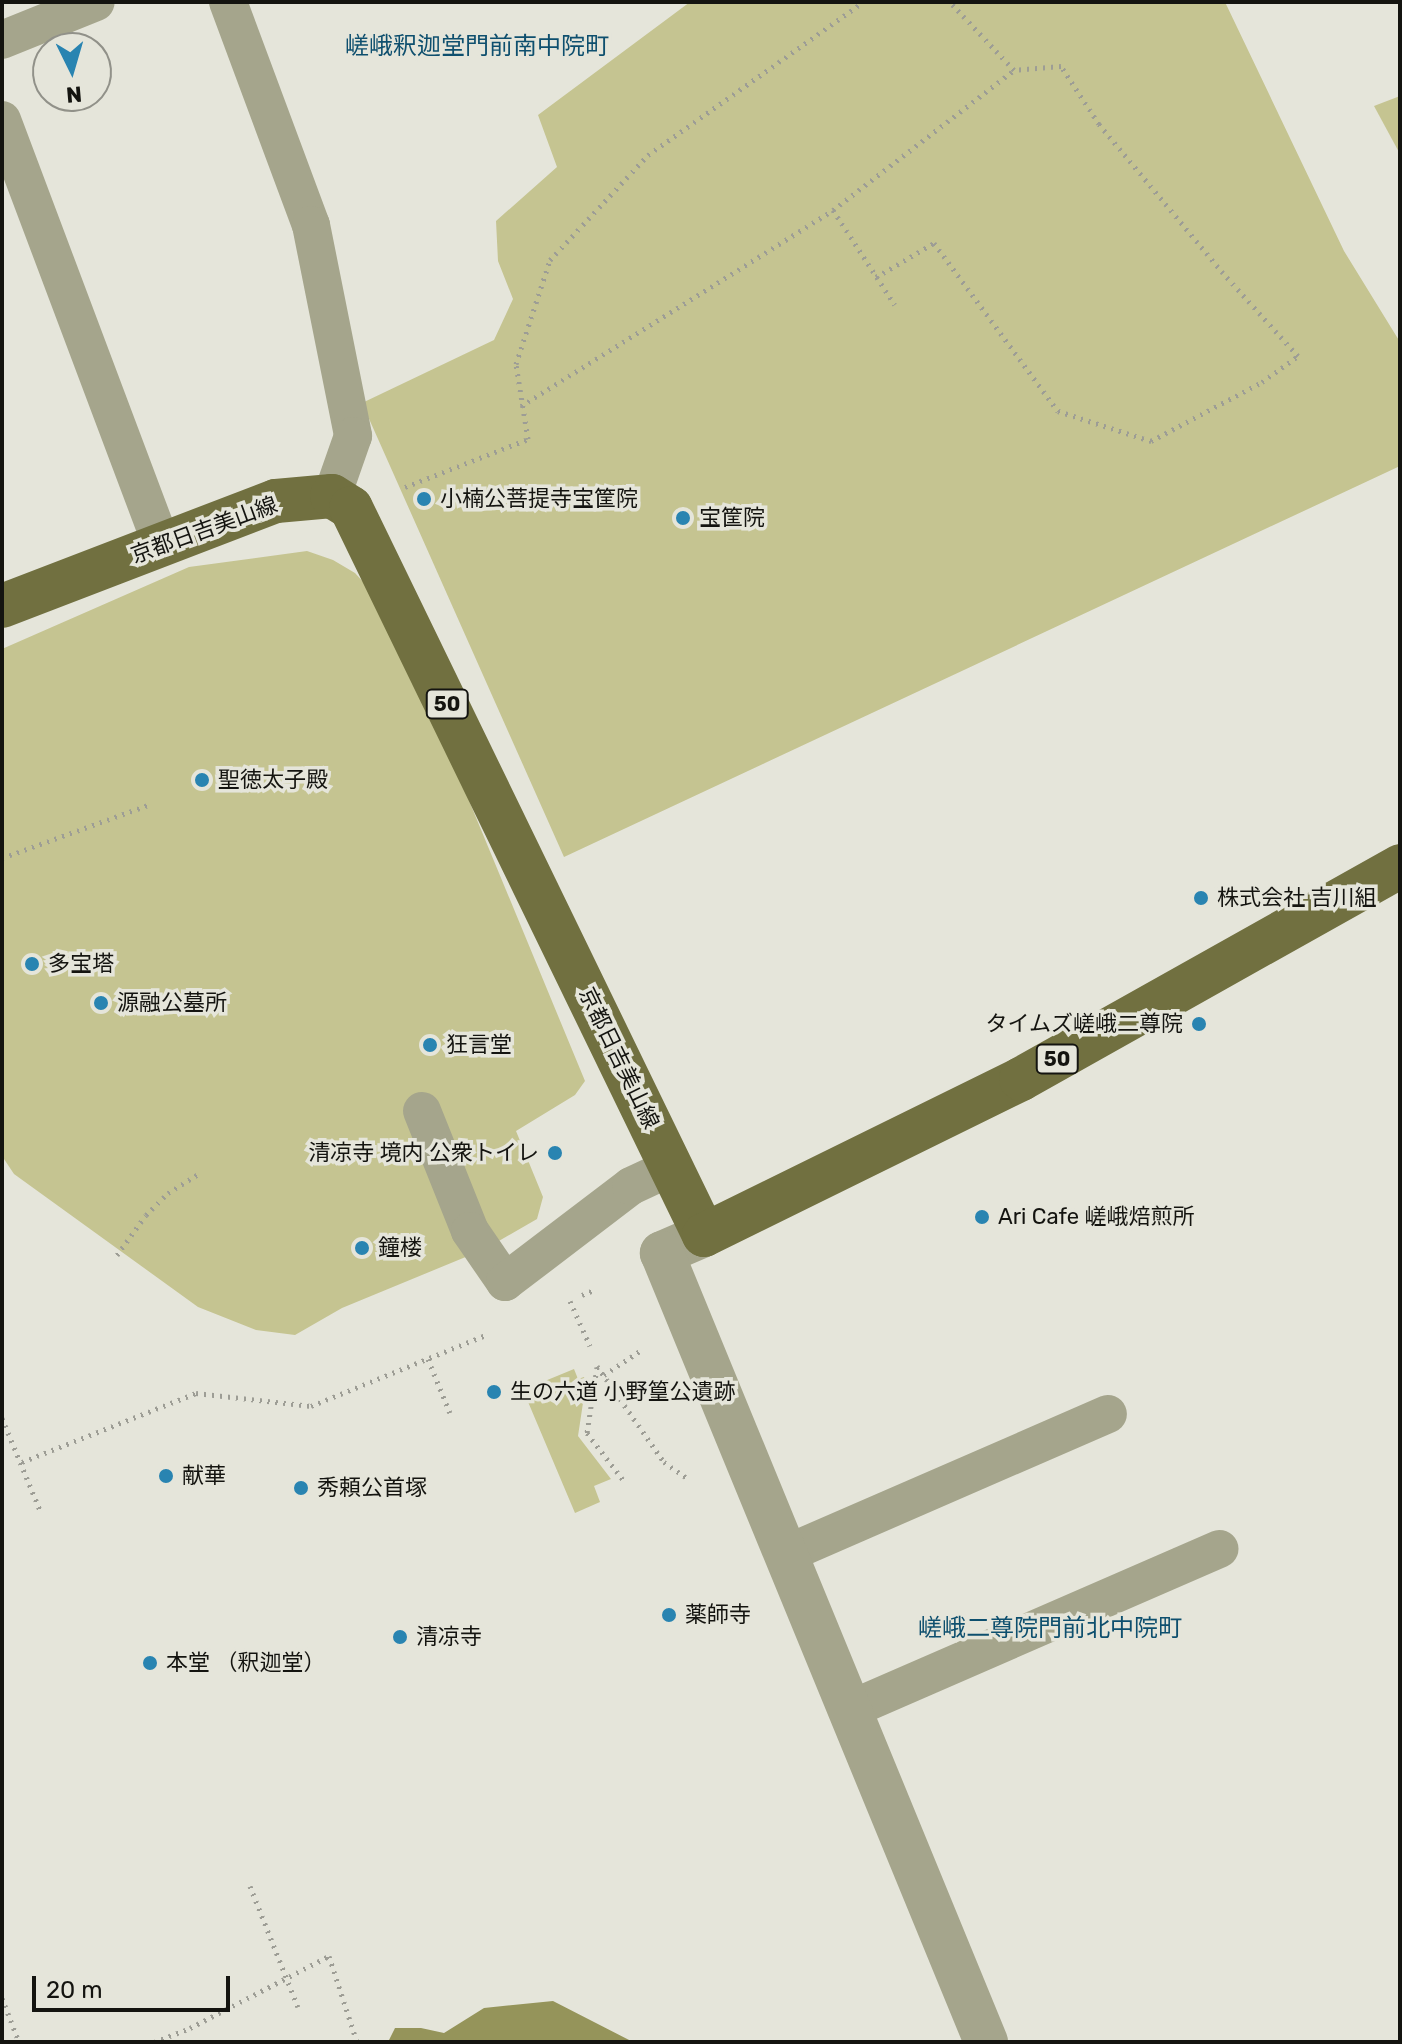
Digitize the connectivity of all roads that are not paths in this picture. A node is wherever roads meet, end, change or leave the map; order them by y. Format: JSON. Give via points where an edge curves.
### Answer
{"nodes":[{"id":1,"x":96,"y":2,"type":"edge"},
{"id":2,"x":228,"y":2,"type":"edge"},
{"id":3,"x":2,"y":40,"type":"edge"},
{"id":4,"x":2,"y":120,"type":"edge"},
{"id":5,"x":342,"y":502,"type":"junction"},
{"id":6,"x":161,"y":544,"type":"junction"},
{"id":7,"x":2,"y":606,"type":"edge"},
{"id":8,"x":1400,"y":866,"type":"edge"},
{"id":9,"x":422,"y":1111,"type":"dead end"},
{"id":10,"x":672,"y":1167,"type":"junction"},
{"id":11,"x":704,"y":1235,"type":"junction"},
{"id":12,"x":1108,"y":1414,"type":"dead end"},
{"id":13,"x":1220,"y":1549,"type":"dead end"},
{"id":14,"x":786,"y":1554,"type":"junction"},
{"id":15,"x":849,"y":1710,"type":"junction"},
{"id":16,"x":986,"y":2042,"type":"edge"}],
"edges":[{"from":1,"to":3,"type":"lane"},
{"from":2,"to":5,"type":"lane","via":[[311,225],[353,436]]},
{"from":4,"to":6,"type":"lane"},
{"from":5,"to":6,"type":"main road","name":"京都日吉美山線","via":[[276,501]]},
{"from":5,"to":10,"type":"main road","name":"京都日吉美山線","number":"50"},
{"from":6,"to":7,"type":"main road","name":"京都日吉美山線"},
{"from":8,"to":11,"type":"main road","number":"50","via":[[1021,1079]]},
{"from":9,"to":10,"type":"lane","via":[[470,1231],[505,1282],[631,1186]]},
{"from":10,"to":11,"type":"main road","name":"京都日吉美山線","number":"50"},
{"from":11,"to":14,"type":"street","via":[[662,1253]]},
{"from":12,"to":14,"type":"lane"},
{"from":13,"to":15,"type":"lane"},
{"from":14,"to":15,"type":"street"},
{"from":15,"to":16,"type":"street"}]}
